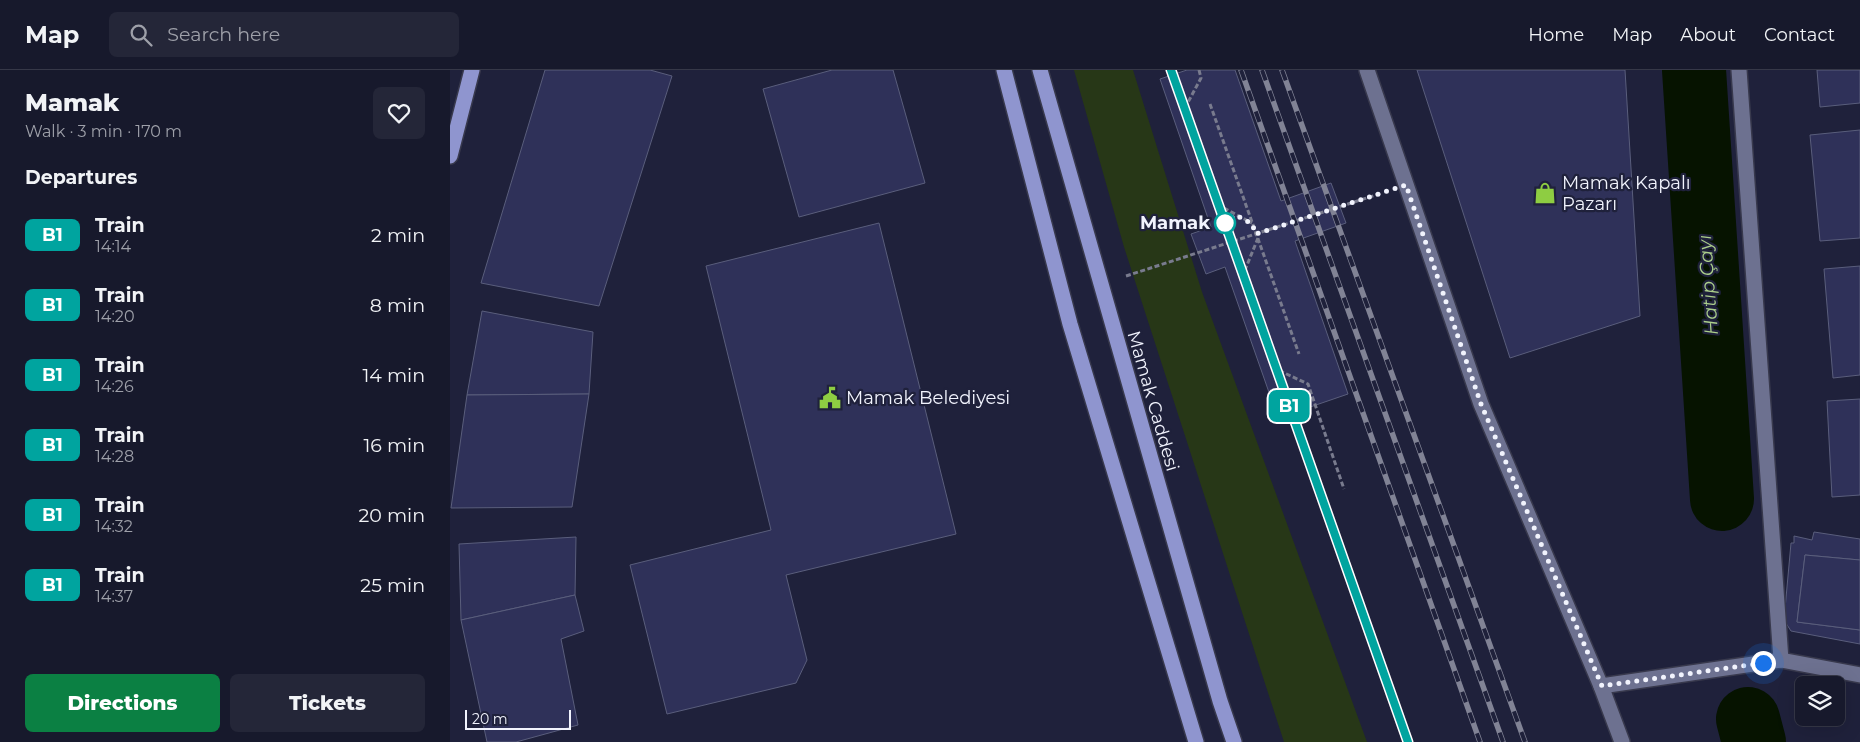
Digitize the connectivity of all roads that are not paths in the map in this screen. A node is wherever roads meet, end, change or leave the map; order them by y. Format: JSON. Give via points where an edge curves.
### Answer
{"nodes":[{"id":1,"x":472,"y":70,"type":"edge"},
{"id":2,"x":1004,"y":70,"type":"edge"},
{"id":3,"x":1040,"y":70,"type":"edge"},
{"id":4,"x":1367,"y":70,"type":"edge"},
{"id":5,"x":1740,"y":70,"type":"edge"},
{"id":6,"x":450,"y":156,"type":"edge"},
{"id":7,"x":1781,"y":660,"type":"junction"},
{"id":8,"x":1860,"y":675,"type":"edge"},
{"id":9,"x":1602,"y":686,"type":"junction"},
{"id":10,"x":1196,"y":742,"type":"edge"},
{"id":11,"x":1234,"y":742,"type":"edge"},
{"id":12,"x":1622,"y":742,"type":"edge"}],
"edges":[{"from":1,"to":6,"type":"main road"},
{"from":2,"to":10,"type":"main road","via":[[1070,324]]},
{"from":3,"to":11,"type":"main road","name":"Mamak Caddesi","via":[[1099,284]]},
{"from":4,"to":9,"type":"street","via":[[1481,404]]},
{"from":5,"to":7,"type":"street"},
{"from":7,"to":8,"type":"street"},
{"from":7,"to":9,"type":"street"},
{"from":9,"to":12,"type":"street"}]}
